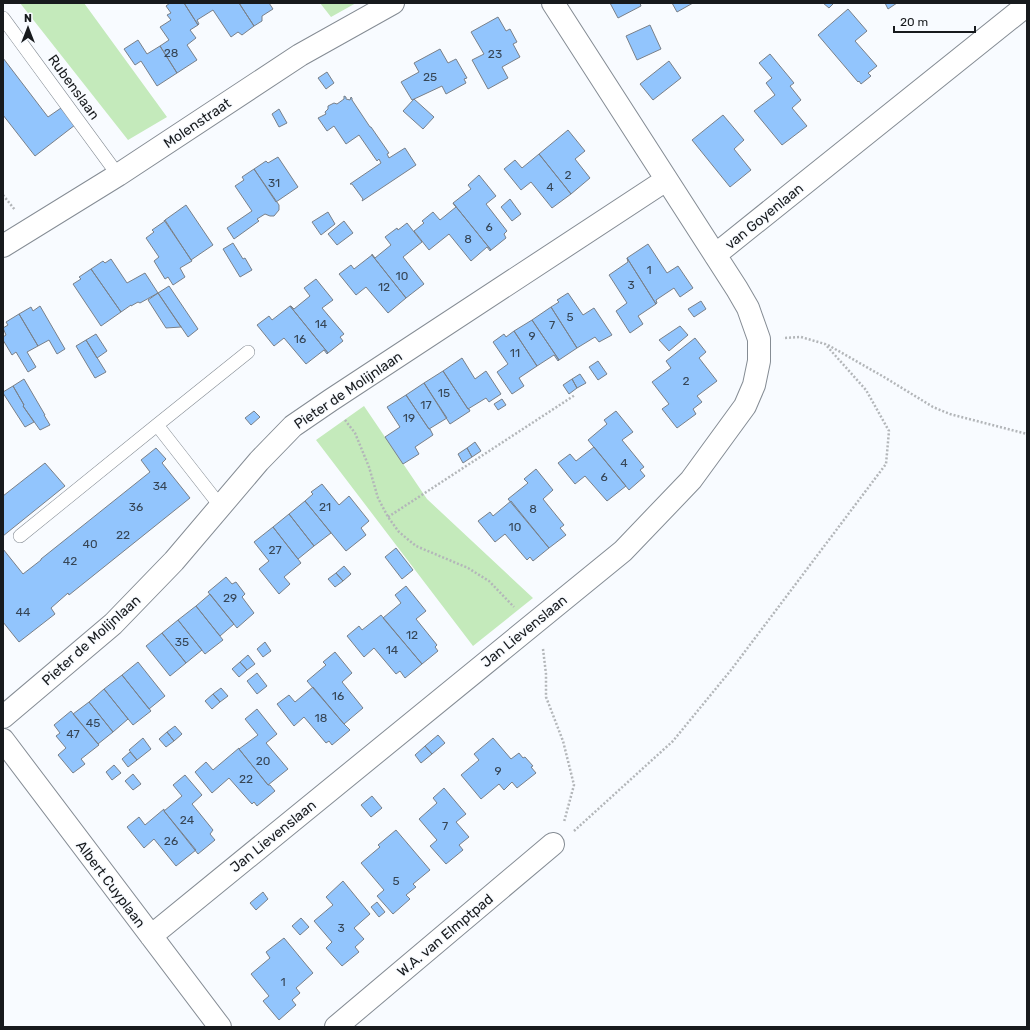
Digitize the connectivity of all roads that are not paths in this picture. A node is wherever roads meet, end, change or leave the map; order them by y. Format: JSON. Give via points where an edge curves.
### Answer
{"nodes":[{"id":1,"x":393,"y":3,"type":"edge"},
{"id":2,"x":553,"y":3,"type":"edge"},
{"id":3,"x":1027,"y":5,"type":"edge"},
{"id":4,"x":3,"y":18,"type":"edge"},
{"id":5,"x":118,"y":175,"type":"junction"},
{"id":6,"x":666,"y":180,"type":"junction"},
{"id":7,"x":3,"y":246,"type":"edge"},
{"id":8,"x":715,"y":255,"type":"junction"},
{"id":9,"x":248,"y":352,"type":"dead end"},
{"id":10,"x":157,"y":425,"type":"junction"},
{"id":11,"x":221,"y":507,"type":"junction"},
{"id":12,"x":20,"y":536,"type":"dead end"},
{"id":13,"x":3,"y":716,"type":"edge"},
{"id":14,"x":3,"y":740,"type":"edge"},
{"id":15,"x":553,"y":844,"type":"road end"},
{"id":16,"x":151,"y":936,"type":"junction"},
{"id":17,"x":220,"y":1027,"type":"edge"},
{"id":18,"x":336,"y":1027,"type":"edge"}],
"edges":[{"from":1,"to":5,"type":"street","name":"Molenstraat","via":[[300,55]]},
{"from":2,"to":6,"type":"street","name":"van Goyenlaan"},
{"from":3,"to":8,"type":"street","name":"van Goyenlaan"},
{"from":4,"to":5,"type":"lane","name":"Rubenslaan"},
{"from":5,"to":7,"type":"street","name":"Molenstraat"},
{"from":6,"to":8,"type":"street","name":"van Goyenlaan"},
{"from":6,"to":11,"type":"street","name":"Pieter de Molijnlaan","via":[[293,426],[259,461]]},
{"from":8,"to":16,"type":"street","name":"Jan Lievenslaan","via":[[748,308],[759,339],[759,361],[754,385],[745,406],[691,480],[628,546]]},
{"from":9,"to":10,"type":"lane"},
{"from":10,"to":11,"type":"lane"},
{"from":10,"to":12,"type":"lane"},
{"from":11,"to":13,"type":"street","name":"Pieter de Molijnlaan","via":[[174,562],[113,624]]},
{"from":14,"to":16,"type":"street","name":"Albert Cuyplaan"},
{"from":15,"to":18,"type":"street","name":"W.A. van Elmptpad"},
{"from":16,"to":17,"type":"street","name":"Albert Cuyplaan"}]}
